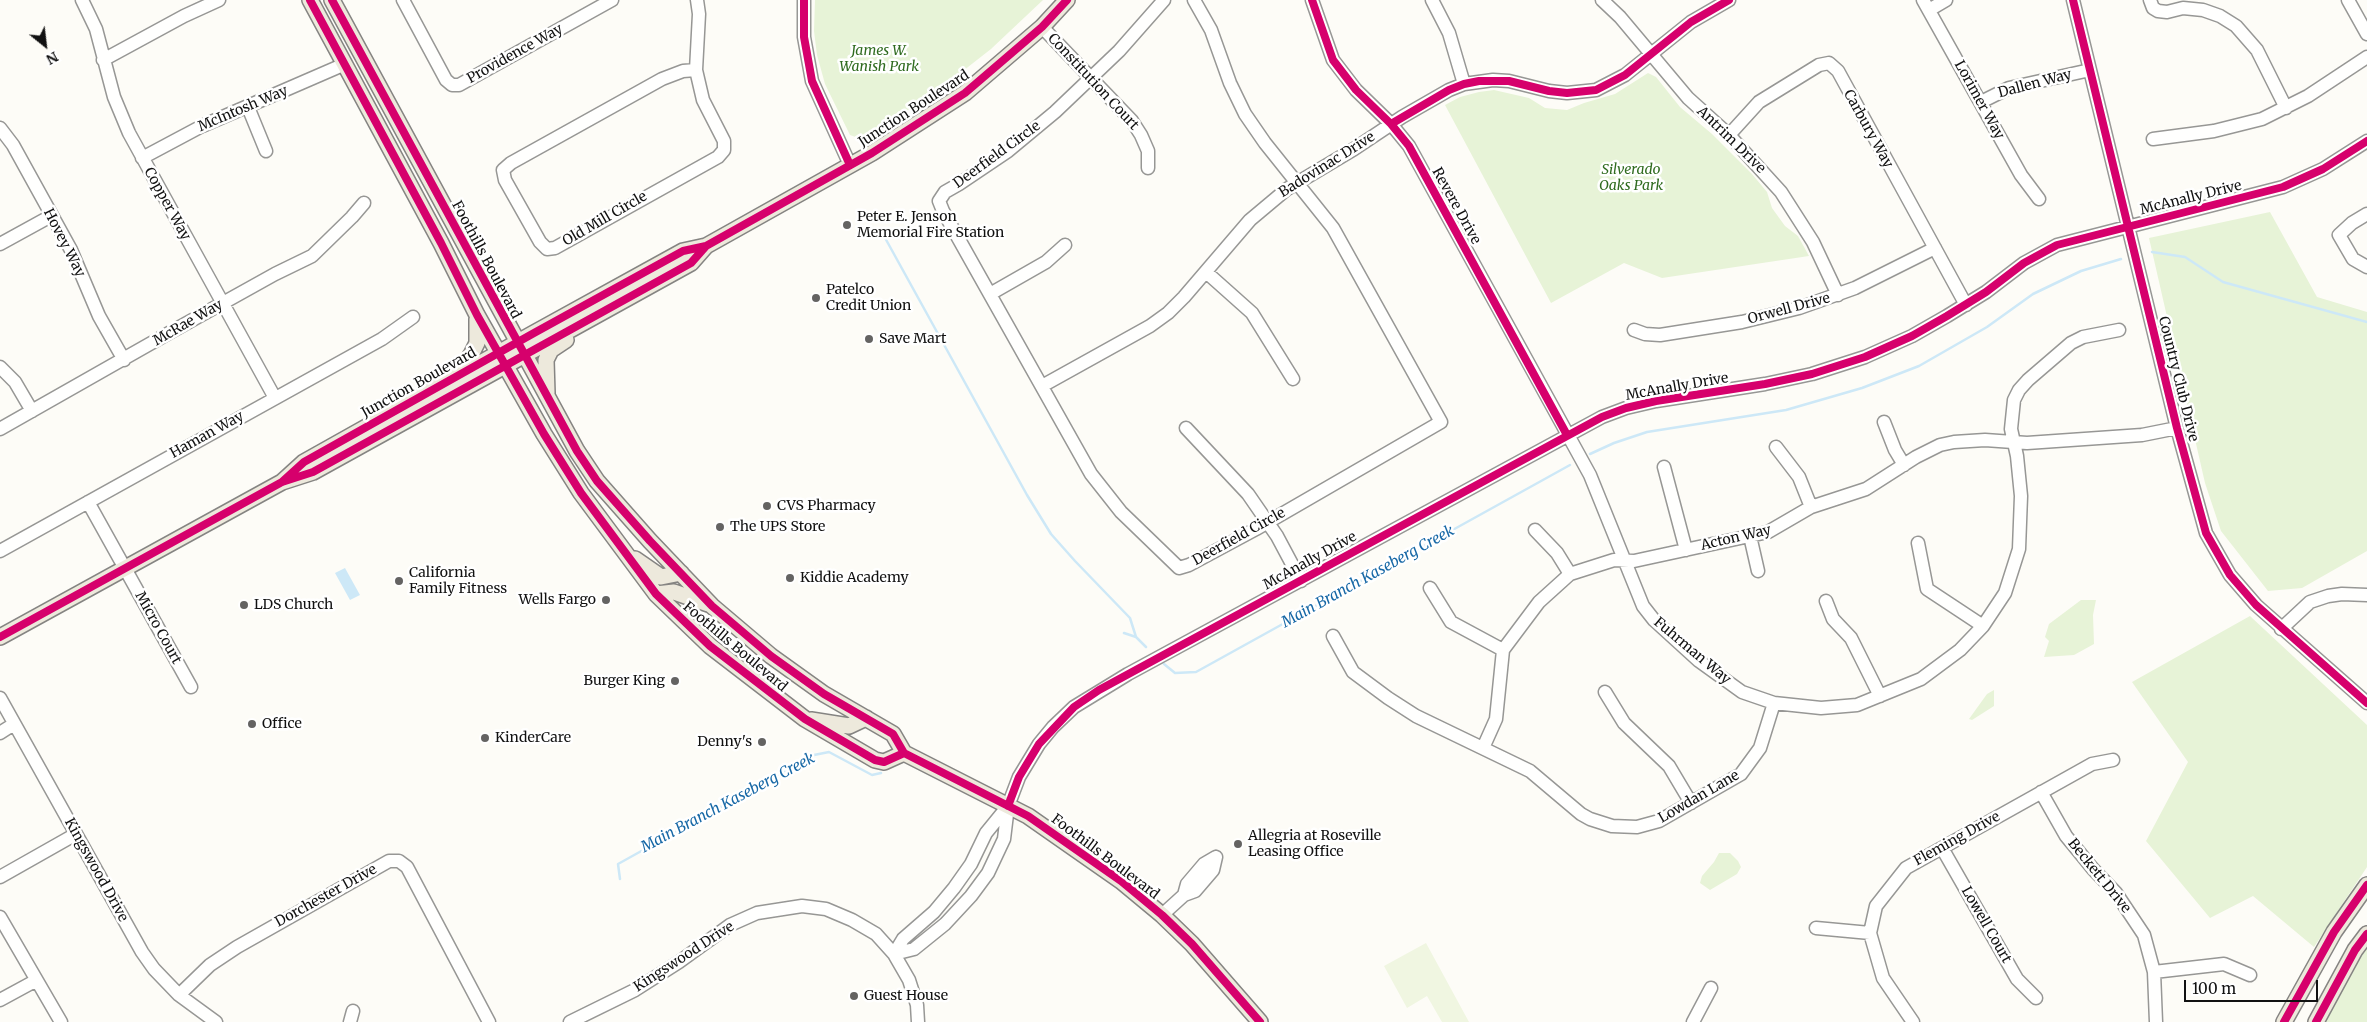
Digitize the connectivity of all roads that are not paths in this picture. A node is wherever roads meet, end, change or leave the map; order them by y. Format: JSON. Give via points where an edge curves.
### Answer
{"nodes":[{"id":1,"x":82,"y":0,"type":"edge"},
{"id":2,"x":219,"y":0,"type":"edge"},
{"id":3,"x":310,"y":0,"type":"edge"},
{"id":4,"x":332,"y":0,"type":"edge"},
{"id":5,"x":612,"y":0,"type":"edge"},
{"id":6,"x":697,"y":0,"type":"edge"},
{"id":7,"x":804,"y":0,"type":"edge"},
{"id":8,"x":1067,"y":0,"type":"edge"},
{"id":9,"x":1164,"y":0,"type":"edge"},
{"id":10,"x":1194,"y":0,"type":"edge"},
{"id":11,"x":1312,"y":0,"type":"edge"},
{"id":12,"x":1432,"y":0,"type":"edge"},
{"id":13,"x":1602,"y":0,"type":"edge"},
{"id":14,"x":1729,"y":0,"type":"edge"},
{"id":15,"x":1946,"y":0,"type":"edge"},
{"id":16,"x":2073,"y":0,"type":"edge"},
{"id":17,"x":2150,"y":0,"type":"edge"},
{"id":18,"x":2348,"y":0,"type":"edge"},
{"id":19,"x":408,"y":1,"type":"edge"},
{"id":20,"x":1926,"y":5,"type":"edge"},
{"id":21,"x":1042,"y":27,"type":"junction"},
{"id":22,"x":2367,"y":34,"type":"edge"},
{"id":23,"x":1650,"y":55,"type":"junction"},
{"id":24,"x":2367,"y":56,"type":"edge"},
{"id":25,"x":103,"y":60,"type":"junction"},
{"id":26,"x":345,"y":64,"type":"junction"},
{"id":27,"x":696,"y":70,"type":"junction"},
{"id":28,"x":2090,"y":70,"type":"junction"},
{"id":29,"x":1092,"y":78,"type":"junction"},
{"id":30,"x":1464,"y":84,"type":"junction"},
{"id":31,"x":1981,"y":102,"type":"junction"},
{"id":32,"x":248,"y":107,"type":"junction"},
{"id":33,"x":2286,"y":108,"type":"junction"},
{"id":34,"x":1392,"y":124,"type":"junction"},
{"id":35,"x":0,"y":128,"type":"edge"},
{"id":36,"x":1729,"y":134,"type":"junction"},
{"id":37,"x":2153,"y":139,"type":"dead end"},
{"id":38,"x":2367,"y":141,"type":"edge"},
{"id":39,"x":266,"y":151,"type":"dead end"},
{"id":40,"x":142,"y":158,"type":"junction"},
{"id":41,"x":850,"y":165,"type":"junction"},
{"id":42,"x":1148,"y":168,"type":"dead end"},
{"id":43,"x":1297,"y":183,"type":"junction"},
{"id":44,"x":2039,"y":199,"type":"dead end"},
{"id":45,"x":364,"y":203,"type":"dead end"},
{"id":46,"x":2367,"y":214,"type":"edge"},
{"id":47,"x":51,"y":216,"type":"junction"},
{"id":48,"x":2127,"y":226,"type":"junction"},
{"id":49,"x":0,"y":244,"type":"edge"},
{"id":50,"x":1065,"y":245,"type":"dead end"},
{"id":51,"x":706,"y":246,"type":"junction"},
{"id":52,"x":1935,"y":248,"type":"junction"},
{"id":53,"x":2367,"y":267,"type":"edge"},
{"id":54,"x":1206,"y":272,"type":"junction"},
{"id":55,"x":990,"y":294,"type":"junction"},
{"id":56,"x":1838,"y":295,"type":"junction"},
{"id":57,"x":620,"y":302,"type":"junction"},
{"id":58,"x":222,"y":303,"type":"junction"},
{"id":59,"x":1966,"y":305,"type":"junction"},
{"id":60,"x":477,"y":315,"type":"junction"},
{"id":61,"x":412,"y":317,"type":"dead end"},
{"id":62,"x":1634,"y":330,"type":"dead end"},
{"id":63,"x":2119,"y":330,"type":"dead end"},
{"id":64,"x":520,"y":349,"type":"junction"},
{"id":65,"x":501,"y":359,"type":"junction"},
{"id":66,"x":124,"y":360,"type":"junction"},
{"id":67,"x":0,"y":367,"type":"edge"},
{"id":68,"x":1293,"y":379,"type":"dead end"},
{"id":69,"x":450,"y":380,"type":"junction"},
{"id":70,"x":1042,"y":386,"type":"junction"},
{"id":71,"x":275,"y":398,"type":"junction"},
{"id":72,"x":548,"y":399,"type":"junction"},
{"id":73,"x":32,"y":411,"type":"junction"},
{"id":74,"x":1884,"y":422,"type":"dead end"},
{"id":75,"x":1186,"y":428,"type":"dead end"},
{"id":76,"x":2176,"y":428,"type":"junction"},
{"id":77,"x":0,"y":429,"type":"edge"},
{"id":78,"x":1567,"y":435,"type":"junction"},
{"id":79,"x":2014,"y":442,"type":"junction"},
{"id":80,"x":1776,"y":446,"type":"dead end"},
{"id":81,"x":1904,"y":465,"type":"junction"},
{"id":82,"x":1664,"y":467,"type":"dead end"},
{"id":83,"x":282,"y":482,"type":"junction"},
{"id":84,"x":88,"y":502,"type":"junction"},
{"id":85,"x":1812,"y":507,"type":"junction"},
{"id":86,"x":1268,"y":522,"type":"junction"},
{"id":87,"x":1535,"y":530,"type":"dead end"},
{"id":88,"x":1750,"y":536,"type":"junction"},
{"id":89,"x":1918,"y":542,"type":"dead end"},
{"id":90,"x":1686,"y":550,"type":"junction"},
{"id":91,"x":0,"y":551,"type":"edge"},
{"id":92,"x":627,"y":554,"type":"junction"},
{"id":93,"x":1624,"y":560,"type":"junction"},
{"id":94,"x":125,"y":568,"type":"junction"},
{"id":95,"x":1758,"y":571,"type":"dead end"},
{"id":96,"x":680,"y":573,"type":"junction"},
{"id":97,"x":1570,"y":574,"type":"junction"},
{"id":98,"x":1301,"y":581,"type":"junction"},
{"id":99,"x":1430,"y":588,"type":"dead end"},
{"id":100,"x":656,"y":594,"type":"junction"},
{"id":101,"x":2367,"y":595,"type":"edge"},
{"id":102,"x":1826,"y":600,"type":"dead end"},
{"id":103,"x":712,"y":606,"type":"junction"},
{"id":104,"x":1983,"y":626,"type":"junction"},
{"id":105,"x":2282,"y":629,"type":"junction"},
{"id":106,"x":1333,"y":636,"type":"dead end"},
{"id":107,"x":0,"y":637,"type":"edge"},
{"id":108,"x":1502,"y":650,"type":"junction"},
{"id":109,"x":191,"y":687,"type":"dead end"},
{"id":110,"x":1605,"y":692,"type":"dead end"},
{"id":111,"x":1880,"y":696,"type":"junction"},
{"id":112,"x":0,"y":698,"type":"edge"},
{"id":113,"x":1774,"y":703,"type":"junction"},
{"id":114,"x":2367,"y":704,"type":"edge"},
{"id":115,"x":866,"y":718,"type":"junction"},
{"id":116,"x":805,"y":719,"type":"junction"},
{"id":117,"x":14,"y":724,"type":"junction"},
{"id":118,"x":0,"y":733,"type":"edge"},
{"id":119,"x":1482,"y":748,"type":"junction"},
{"id":120,"x":904,"y":753,"type":"junction"},
{"id":121,"x":2113,"y":760,"type":"dead end"},
{"id":122,"x":2042,"y":792,"type":"junction"},
{"id":123,"x":1691,"y":803,"type":"junction"},
{"id":124,"x":1008,"y":806,"type":"junction"},
{"id":125,"x":76,"y":834,"type":"junction"},
{"id":126,"x":1942,"y":848,"type":"junction"},
{"id":127,"x":1216,"y":857,"type":"dead end"},
{"id":128,"x":0,"y":877,"type":"edge"},
{"id":129,"x":2367,"y":885,"type":"edge"},
{"id":130,"x":1162,"y":915,"type":"junction"},
{"id":131,"x":0,"y":917,"type":"edge"},
{"id":132,"x":1816,"y":928,"type":"dead end"},
{"id":133,"x":1870,"y":933,"type":"junction"},
{"id":134,"x":2367,"y":934,"type":"edge"},
{"id":135,"x":894,"y":954,"type":"junction"},
{"id":136,"x":2154,"y":972,"type":"junction"},
{"id":137,"x":2250,"y":975,"type":"dead end"},
{"id":138,"x":35,"y":981,"type":"junction"},
{"id":139,"x":1711,"y":988,"type":"dead end"},
{"id":140,"x":179,"y":995,"type":"junction"},
{"id":141,"x":2036,"y":998,"type":"dead end"},
{"id":142,"x":0,"y":1000,"type":"edge"},
{"id":143,"x":61,"y":1022,"type":"edge"},
{"id":144,"x":216,"y":1022,"type":"edge"},
{"id":145,"x":489,"y":1022,"type":"edge"},
{"id":146,"x":570,"y":1022,"type":"edge"},
{"id":147,"x":918,"y":1022,"type":"edge"},
{"id":148,"x":1260,"y":1022,"type":"edge"},
{"id":149,"x":1693,"y":1022,"type":"edge"},
{"id":150,"x":1913,"y":1022,"type":"edge"},
{"id":151,"x":2156,"y":1022,"type":"edge"},
{"id":152,"x":2284,"y":1022,"type":"edge"},
{"id":153,"x":2316,"y":1022,"type":"edge"}],
"edges":[{"from":1,"to":25,"type":"street","name":"Copper Way","via":[[96,29]]},
{"from":2,"to":25,"type":"street"},
{"from":3,"to":26,"type":"main road","name":"Foothills Boulevard"},
{"from":4,"to":64,"type":"main road","name":"Foothills Boulevard"},
{"from":5,"to":19,"type":"street","name":"Providence Way","via":[[459,85],[452,85],[446,80]]},
{"from":6,"to":27,"type":"street","name":"Old Mill Circle"},
{"from":7,"to":41,"type":"street","via":[[804,38],[810,74]]},
{"from":8,"to":21,"type":"main road","name":"Junction Boulevard"},
{"from":9,"to":29,"type":"street","name":"Deerfield Circle"},
{"from":10,"to":43,"type":"street","name":"Deerfield Circle","via":[[1211,30],[1245,114]]},
{"from":11,"to":34,"type":"street","name":"Revere Drive","via":[[1333,60],[1356,90]]},
{"from":12,"to":30,"type":"street","via":[[1449,34]]},
{"from":13,"to":23,"type":"street","name":"Antrim Drive"},
{"from":14,"to":23,"type":"street","name":"Badovinac Drive","via":[[1691,22]]},
{"from":15,"to":20,"type":"street"},
{"from":16,"to":28,"type":"street","name":"Country Club Drive"},
{"from":17,"to":33,"type":"street","via":[[2158,11],[2203,10],[2236,26],[2258,50]]},
{"from":18,"to":22,"type":"street"},
{"from":20,"to":31,"type":"street","name":"Lorimer Way"},
{"from":21,"to":29,"type":"street","name":"Constitution Court"},
{"from":21,"to":41,"type":"main road","name":"Junction Boulevard","via":[[965,93]]},
{"from":23,"to":30,"type":"street","name":"Badovinac Drive","via":[[1610,84],[1580,92],[1550,92],[1509,80]]},
{"from":23,"to":36,"type":"street","name":"Antrim Drive","via":[[1688,98]]},
{"from":24,"to":33,"type":"street"},
{"from":25,"to":40,"type":"street","name":"Copper Way","via":[[120,115]]},
{"from":26,"to":32,"type":"street","name":"McIntosh Way"},
{"from":26,"to":60,"type":"main road","name":"Foothills Boulevard"},
{"from":27,"to":27,"type":"street","name":"Old Mill Circle","via":[[703,100],[724,141],[724,150],[718,157],[555,248],[547,249],[505,180],[503,170],[662,79]]},
{"from":28,"to":31,"type":"street","name":"Dallen Way","via":[[2009,88]]},
{"from":28,"to":48,"type":"street","name":"Country Club Drive"},
{"from":29,"to":42,"type":"street","name":"Constitution Court","via":[[1141,135],[1148,151]]},
{"from":29,"to":55,"type":"street","name":"Deerfield Circle","via":[[1021,141],[945,192],[939,201]]},
{"from":30,"to":34,"type":"street","name":"Badovinac Drive"},
{"from":31,"to":44,"type":"street","name":"Lorimer Way","via":[[2021,175]]},
{"from":32,"to":39,"type":"street"},
{"from":32,"to":40,"type":"street","name":"McIntosh Way","via":[[202,126]]},
{"from":33,"to":37,"type":"street","via":[[2231,128]]},
{"from":34,"to":43,"type":"street","name":"Badovinac Drive"},
{"from":34,"to":78,"type":"street","name":"Revere Drive","via":[[1409,146]]},
{"from":35,"to":47,"type":"street","name":"Hovey Way","via":[[13,145]]},
{"from":36,"to":52,"type":"street","name":"Carbury Way","via":[[1759,102],[1819,65],[1829,63],[1838,71]]},
{"from":36,"to":56,"type":"street","name":"Antrim Drive","via":[[1760,166],[1798,216]]},
{"from":38,"to":48,"type":"street","name":"McAnally Drive","via":[[2323,168],[2283,186]]},
{"from":40,"to":58,"type":"street","name":"Copper Way"},
{"from":41,"to":51,"type":"main road","name":"Junction Boulevard"},
{"from":43,"to":54,"type":"street","name":"Badovinac Drive","via":[[1250,220]]},
{"from":43,"to":86,"type":"street","name":"Deerfield Circle","via":[[1333,228],[1441,422]]},
{"from":45,"to":58,"type":"street","name":"McRae Way","via":[[312,256]]},
{"from":46,"to":53,"type":"street","via":[[2339,235],[2353,260]]},
{"from":47,"to":49,"type":"street"},
{"from":47,"to":66,"type":"street","name":"Hovey Way"},
{"from":48,"to":59,"type":"street","name":"McAnally Drive","via":[[2051,248],[2024,263]]},
{"from":48,"to":76,"type":"street","name":"Country Club Drive"},
{"from":50,"to":55,"type":"street","via":[[1046,262]]},
{"from":51,"to":57,"type":"main road","name":"Junction Boulevard","via":[[691,263]]},
{"from":51,"to":64,"type":"main road","name":"Junction Boulevard","via":[[683,251]]},
{"from":52,"to":56,"type":"street","name":"Orwell Drive"},
{"from":52,"to":59,"type":"street","name":"Carbury Way"},
{"from":54,"to":68,"type":"street","via":[[1252,312]]},
{"from":54,"to":70,"type":"street","name":"Badovinac Drive","via":[[1184,297],[1150,326]]},
{"from":55,"to":70,"type":"street","name":"Deerfield Circle"},
{"from":56,"to":62,"type":"street","name":"Orwell Drive","via":[[1742,322],[1660,334]]},
{"from":57,"to":64,"type":"main road","name":"Junction Boulevard"},
{"from":57,"to":72,"type":"main road","via":[[551,350],[545,372]]},
{"from":58,"to":66,"type":"street","name":"McRae Way"},
{"from":58,"to":71,"type":"street","name":"Copper Way"},
{"from":59,"to":78,"type":"street","name":"McAnally Drive","via":[[1912,336],[1812,374],[1626,408]]},
{"from":60,"to":65,"type":"main road","name":"Foothills Boulevard"},
{"from":60,"to":69,"type":"main road","via":[[476,343]]},
{"from":61,"to":71,"type":"street","name":"Haman Way","via":[[382,338]]},
{"from":63,"to":79,"type":"street","name":"Fuhrman Way","via":[[2083,337],[2071,343],[2028,380],[2014,400],[2011,429]]},
{"from":64,"to":65,"type":"main road","name":"Junction Boulevard"},
{"from":64,"to":72,"type":"main road","name":"Foothills Boulevard"},
{"from":65,"to":69,"type":"main road","name":"Junction Boulevard"},
{"from":65,"to":83,"type":"main road","name":"Junction Boulevard","via":[[314,472]]},
{"from":65,"to":92,"type":"main road","name":"Foothills Boulevard","via":[[581,493]]},
{"from":66,"to":73,"type":"street","name":"McRae Way"},
{"from":67,"to":73,"type":"street","via":[[15,382]]},
{"from":69,"to":83,"type":"main road","name":"Junction Boulevard","via":[[304,462]]},
{"from":70,"to":86,"type":"street","name":"Deerfield Circle","via":[[1104,493],[1179,568]]},
{"from":71,"to":84,"type":"street","name":"Haman Way"},
{"from":72,"to":96,"type":"main road","name":"Foothills Boulevard","via":[[597,481]]},
{"from":73,"to":77,"type":"street","name":"McRae Way"},
{"from":74,"to":81,"type":"street"},
{"from":75,"to":86,"type":"street","via":[[1248,494]]},
{"from":76,"to":79,"type":"street","name":"Acton Way","via":[[2142,436]]},
{"from":76,"to":105,"type":"street","name":"Country Club Drive","via":[[2201,518],[2214,550],[2230,576]]},
{"from":78,"to":93,"type":"street","name":"Fuhrman Way","via":[[1596,488]]},
{"from":78,"to":98,"type":"street","name":"McAnally Drive"},
{"from":79,"to":81,"type":"street","name":"Acton Way","via":[[1954,442],[1928,451]]},
{"from":79,"to":104,"type":"street","name":"Fuhrman Way","via":[[2021,496],[2020,549],[2004,593]]},
{"from":80,"to":85,"type":"street","via":[[1799,477]]},
{"from":81,"to":85,"type":"street","name":"Acton Way","via":[[1866,489]]},
{"from":82,"to":90,"type":"street"},
{"from":83,"to":94,"type":"main road","name":"Junction Boulevard"},
{"from":84,"to":91,"type":"street","name":"Haman Way"},
{"from":84,"to":94,"type":"street","name":"Micro Court"},
{"from":85,"to":88,"type":"street","name":"Acton Way","via":[[1778,528]]},
{"from":86,"to":98,"type":"street"},
{"from":87,"to":97,"type":"street"},
{"from":88,"to":90,"type":"street","name":"Acton Way"},
{"from":88,"to":95,"type":"street"},
{"from":89,"to":104,"type":"street","via":[[1927,589]]},
{"from":90,"to":93,"type":"street","name":"Acton Way","via":[[1634,561]]},
{"from":92,"to":96,"type":"main road","via":[[661,577]]},
{"from":92,"to":100,"type":"main road","name":"Foothills Boulevard"},
{"from":93,"to":97,"type":"street","name":"Acton Way","via":[[1614,560]]},
{"from":93,"to":113,"type":"street","name":"Fuhrman Way","via":[[1643,606],[1654,620],[1723,680],[1742,692]]},
{"from":94,"to":107,"type":"main road","name":"Junction Boulevard"},
{"from":94,"to":109,"type":"street","name":"Micro Court"},
{"from":96,"to":103,"type":"main road","name":"Foothills Boulevard"},
{"from":97,"to":108,"type":"street","name":"Acton Way","via":[[1538,602]]},
{"from":98,"to":124,"type":"street","name":"McAnally Drive","via":[[1074,707],[1039,744],[1019,777]]},
{"from":99,"to":108,"type":"street","via":[[1451,622]]},
{"from":100,"to":103,"type":"main road","via":[[674,592]]},
{"from":100,"to":116,"type":"main road","name":"Foothills Boulevard","via":[[710,646]]},
{"from":101,"to":105,"type":"street","via":[[2342,594],[2310,602]]},
{"from":102,"to":111,"type":"street","via":[[1832,618],[1851,638]]},
{"from":103,"to":115,"type":"main road","name":"Foothills Boulevard","via":[[790,670]]},
{"from":104,"to":111,"type":"street","name":"Fuhrman Way","via":[[1960,650],[1921,679]]},
{"from":105,"to":114,"type":"street","name":"Country Club Drive"},
{"from":106,"to":119,"type":"street","name":"Lowdan Lane","via":[[1353,672],[1360,678],[1416,716]]},
{"from":108,"to":119,"type":"street","via":[[1496,719]]},
{"from":110,"to":123,"type":"street","via":[[1618,716],[1669,766]]},
{"from":111,"to":113,"type":"street","name":"Fuhrman Way","via":[[1857,705],[1821,708]]},
{"from":112,"to":117,"type":"street","name":"Kingswood Drive"},
{"from":113,"to":123,"type":"street","name":"Lowdan Lane","via":[[1760,748],[1748,767],[1725,785]]},
{"from":115,"to":116,"type":"main road","via":[[849,726]]},
{"from":115,"to":120,"type":"main road","name":"Foothills Boulevard","via":[[893,734]]},
{"from":116,"to":120,"type":"main road","name":"Foothills Boulevard","via":[[881,762]]},
{"from":117,"to":118,"type":"street"},
{"from":117,"to":125,"type":"street","name":"Kingswood Drive"},
{"from":119,"to":123,"type":"street","name":"Lowdan Lane","via":[[1530,771],[1574,808],[1601,824],[1625,828],[1648,825]]},
{"from":120,"to":124,"type":"main road","name":"Foothills Boulevard"},
{"from":121,"to":122,"type":"street","name":"Fleming Drive","via":[[2092,764]]},
{"from":122,"to":126,"type":"street","name":"Fleming Drive"},
{"from":122,"to":136,"type":"street","name":"Beckett Drive","via":[[2066,836],[2116,892],[2144,935]]},
{"from":124,"to":130,"type":"main road","name":"Foothills Boulevard","via":[[1069,843]]},
{"from":124,"to":135,"type":"street","name":"McAnally Drive","via":[[986,833],[971,864],[954,888],[934,912],[903,939]]},
{"from":124,"to":135,"type":"street","name":"McAnally Drive","via":[[1004,839],[988,873],[971,896],[945,924],[914,949]]},
{"from":125,"to":128,"type":"street"},
{"from":125,"to":140,"type":"street","name":"Kingswood Drive","via":[[142,952]]},
{"from":126,"to":133,"type":"street","name":"Fleming Drive","via":[[1906,868],[1876,906]]},
{"from":126,"to":141,"type":"street","name":"Lowell Court","via":[[2017,979]]},
{"from":127,"to":130,"type":"street","via":[[1204,864],[1187,884],[1184,895]]},
{"from":129,"to":152,"type":"main road","via":[[2329,940]]},
{"from":130,"to":148,"type":"main road","name":"Foothills Boulevard","via":[[1208,961]]},
{"from":131,"to":138,"type":"street"},
{"from":132,"to":133,"type":"street"},
{"from":133,"to":150,"type":"street","name":"Fleming Drive","via":[[1882,978]]},
{"from":134,"to":153,"type":"main road"},
{"from":135,"to":146,"type":"street","name":"Kingswood Drive","via":[[876,934],[826,909],[802,906],[757,913],[730,925],[635,990]]},
{"from":135,"to":147,"type":"street","name":"Kingswood Drive","via":[[909,980]]},
{"from":136,"to":137,"type":"street","via":[[2224,964]]},
{"from":136,"to":151,"type":"street","name":"Beckett Drive"},
{"from":138,"to":142,"type":"street"},
{"from":138,"to":143,"type":"street"},
{"from":139,"to":149,"type":"street"},
{"from":140,"to":144,"type":"street","name":"Kingswood Drive"},
{"from":140,"to":145,"type":"street","name":"Dorchester Drive","via":[[210,965],[237,946],[389,861],[399,861],[407,867]]}]}
